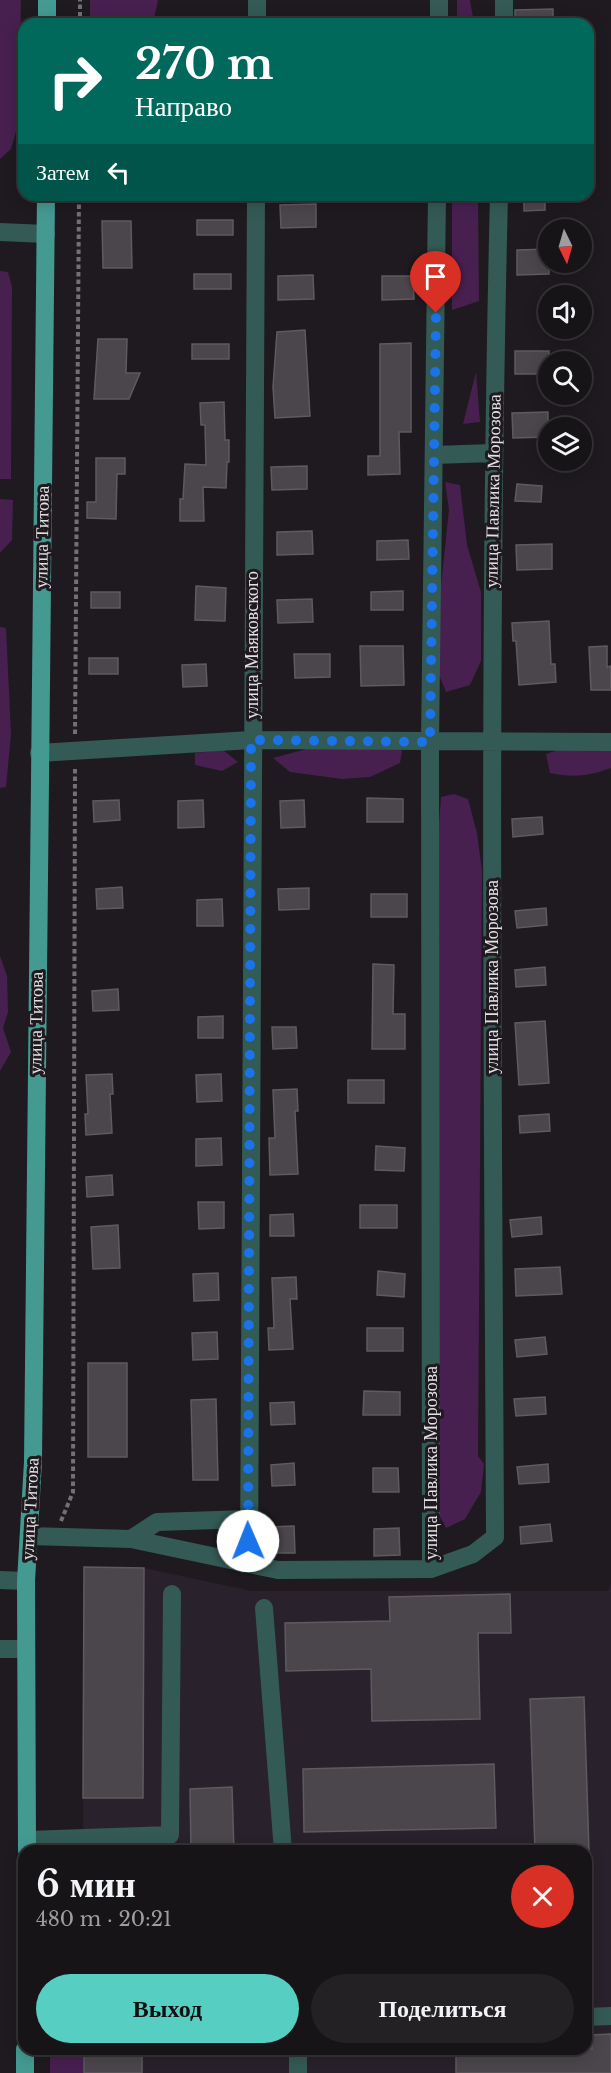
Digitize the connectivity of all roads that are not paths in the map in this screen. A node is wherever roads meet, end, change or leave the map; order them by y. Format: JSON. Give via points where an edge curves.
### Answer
{"nodes":[{"id":1,"x":47,"y":0,"type":"edge"},
{"id":2,"x":257,"y":0,"type":"edge"},
{"id":3,"x":439,"y":0,"type":"edge"},
{"id":4,"x":504,"y":0,"type":"edge"},
{"id":5,"x":47,"y":18,"type":"edge"},
{"id":6,"x":257,"y":18,"type":"edge"},
{"id":7,"x":439,"y":18,"type":"edge"},
{"id":8,"x":504,"y":18,"type":"edge"},
{"id":9,"x":46,"y":201,"type":"edge"},
{"id":10,"x":256,"y":201,"type":"edge"},
{"id":11,"x":437,"y":201,"type":"edge"},
{"id":12,"x":499,"y":201,"type":"edge"},
{"id":13,"x":0,"y":232,"type":"edge"},
{"id":14,"x":46,"y":234,"type":"junction"},
{"id":15,"x":493,"y":453,"type":"junction"},
{"id":16,"x":434,"y":455,"type":"junction"},
{"id":17,"x":251,"y":740,"type":"junction"},
{"id":18,"x":430,"y":742,"type":"junction"},
{"id":19,"x":490,"y":742,"type":"junction"},
{"id":20,"x":611,"y":742,"type":"edge"},
{"id":21,"x":39,"y":753,"type":"junction"},
{"id":22,"x":247,"y":1519,"type":"junction"},
{"id":23,"x":30,"y":1536,"type":"junction"},
{"id":24,"x":131,"y":1539,"type":"junction"},
{"id":25,"x":249,"y":1563,"type":"junction"},
{"id":26,"x":431,"y":1569,"type":"junction"},
{"id":27,"x":0,"y":1580,"type":"edge"},
{"id":28,"x":26,"y":1581,"type":"junction"},
{"id":29,"x":172,"y":1594,"type":"dead end"},
{"id":30,"x":264,"y":1608,"type":"dead end"},
{"id":31,"x":0,"y":1649,"type":"edge"},
{"id":32,"x":26,"y":1650,"type":"junction"},
{"id":33,"x":102,"y":1844,"type":"edge"},
{"id":34,"x":28,"y":1845,"type":"edge"},
{"id":35,"x":284,"y":1845,"type":"edge"},
{"id":36,"x":611,"y":2016,"type":"edge"},
{"id":37,"x":592,"y":2017,"type":"edge"},
{"id":38,"x":25,"y":2055,"type":"edge"},
{"id":39,"x":298,"y":2055,"type":"edge"},
{"id":40,"x":25,"y":2073,"type":"edge"},
{"id":41,"x":298,"y":2073,"type":"edge"}],
"edges":[{"from":1,"to":5,"type":"main road"},
{"from":2,"to":6,"type":"street"},
{"from":3,"to":7,"type":"street"},
{"from":4,"to":8,"type":"street"},
{"from":9,"to":14,"type":"main road","name":"улица Титова"},
{"from":10,"to":17,"type":"street","name":"улица Маяковского"},
{"from":11,"to":16,"type":"street","name":"улица Павлика Морозова"},
{"from":12,"to":15,"type":"street","name":"улица Павлика Морозова"},
{"from":13,"to":14,"type":"street"},
{"from":14,"to":21,"type":"main road","name":"улица Титова"},
{"from":15,"to":16,"type":"street"},
{"from":15,"to":19,"type":"street","name":"улица Павлика Морозова"},
{"from":16,"to":18,"type":"street","name":"улица Павлика Морозова"},
{"from":17,"to":18,"type":"street"},
{"from":17,"to":21,"type":"street"},
{"from":17,"to":22,"type":"street","name":"улица Маяковского"},
{"from":18,"to":19,"type":"street"},
{"from":18,"to":26,"type":"street","name":"улица Павлика Морозова"},
{"from":19,"to":20,"type":"street"},
{"from":19,"to":26,"type":"street","name":"улица Павлика Морозова","via":[[495,1537],[473,1554]]},
{"from":21,"to":23,"type":"main road","name":"улица Титова"},
{"from":22,"to":24,"type":"street","via":[[157,1522]]},
{"from":22,"to":25,"type":"street","name":"улица Маяковского"},
{"from":23,"to":24,"type":"street"},
{"from":23,"to":28,"type":"main road","name":"улица Титова"},
{"from":24,"to":25,"type":"street"},
{"from":25,"to":26,"type":"street","via":[[278,1570]]},
{"from":27,"to":28,"type":"street"},
{"from":28,"to":32,"type":"main road","name":"улица Титова"},
{"from":29,"to":33,"type":"street","via":[[171,1835]]},
{"from":30,"to":35,"type":"street"},
{"from":31,"to":32,"type":"street"},
{"from":32,"to":34,"type":"main road","name":"улица Титова"},
{"from":33,"to":34,"type":"street"},
{"from":36,"to":37,"type":"street"},
{"from":38,"to":40,"type":"main road"},
{"from":39,"to":41,"type":"street"}]}
